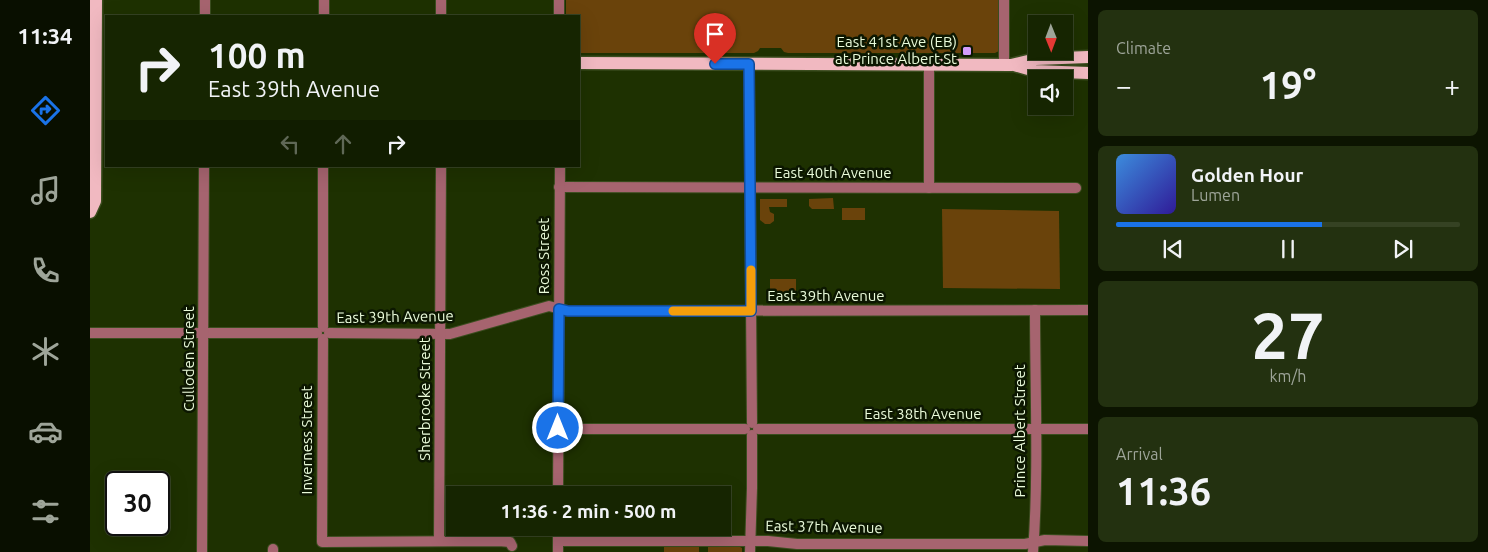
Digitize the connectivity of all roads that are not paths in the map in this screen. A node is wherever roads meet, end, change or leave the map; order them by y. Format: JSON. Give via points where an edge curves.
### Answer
{"nodes":[{"id":1,"x":96,"y":0,"type":"edge"},
{"id":2,"x":205,"y":0,"type":"edge"},
{"id":3,"x":324,"y":0,"type":"edge"},
{"id":4,"x":441,"y":0,"type":"edge"},
{"id":5,"x":559,"y":0,"type":"edge"},
{"id":6,"x":1004,"y":0,"type":"edge"},
{"id":7,"x":205,"y":15,"type":"edge"},
{"id":8,"x":324,"y":15,"type":"edge"},
{"id":9,"x":441,"y":15,"type":"edge"},
{"id":10,"x":559,"y":15,"type":"edge"},
{"id":11,"x":97,"y":54,"type":"edge"},
{"id":12,"x":1088,"y":57,"type":"edge"},
{"id":13,"x":580,"y":64,"type":"edge"},
{"id":14,"x":749,"y":64,"type":"junction"},
{"id":15,"x":929,"y":65,"type":"junction"},
{"id":16,"x":1008,"y":65,"type":"junction"},
{"id":17,"x":97,"y":71,"type":"edge"},
{"id":18,"x":1088,"y":73,"type":"edge"},
{"id":19,"x":204,"y":167,"type":"edge"},
{"id":20,"x":323,"y":167,"type":"edge"},
{"id":21,"x":441,"y":167,"type":"edge"},
{"id":22,"x":560,"y":167,"type":"edge"},
{"id":23,"x":559,"y":187,"type":"junction"},
{"id":24,"x":750,"y":188,"type":"junction"},
{"id":25,"x":929,"y":188,"type":"junction"},
{"id":26,"x":1076,"y":188,"type":"dead end"},
{"id":27,"x":90,"y":212,"type":"edge"},
{"id":28,"x":559,"y":309,"type":"junction"},
{"id":29,"x":1035,"y":310,"type":"junction"},
{"id":30,"x":1088,"y":310,"type":"edge"},
{"id":31,"x":751,"y":311,"type":"junction"},
{"id":32,"x":90,"y":333,"type":"edge"},
{"id":33,"x":204,"y":333,"type":"junction"},
{"id":34,"x":323,"y":333,"type":"junction"},
{"id":35,"x":441,"y":334,"type":"junction"},
{"id":36,"x":558,"y":428,"type":"junction"},
{"id":37,"x":1036,"y":428,"type":"junction"},
{"id":38,"x":752,"y":429,"type":"junction"},
{"id":39,"x":1088,"y":429,"type":"edge"},
{"id":40,"x":558,"y":486,"type":"edge"},
{"id":41,"x":558,"y":536,"type":"edge"},
{"id":42,"x":558,"y":540,"type":"junction"},
{"id":43,"x":370,"y":541,"type":"junction"},
{"id":44,"x":439,"y":541,"type":"junction"},
{"id":45,"x":467,"y":541,"type":"junction"},
{"id":46,"x":654,"y":541,"type":"junction"},
{"id":47,"x":750,"y":541,"type":"junction"},
{"id":48,"x":1088,"y":541,"type":"edge"},
{"id":49,"x":512,"y":546,"type":"dead end"},
{"id":50,"x":1034,"y":547,"type":"edge"},
{"id":51,"x":844,"y":548,"type":"edge"},
{"id":52,"x":938,"y":548,"type":"edge"},
{"id":53,"x":202,"y":552,"type":"edge"},
{"id":54,"x":370,"y":552,"type":"edge"},
{"id":55,"x":467,"y":552,"type":"edge"},
{"id":56,"x":558,"y":552,"type":"edge"},
{"id":57,"x":654,"y":552,"type":"edge"},
{"id":58,"x":750,"y":552,"type":"edge"}],
"edges":[{"from":1,"to":11,"type":"main road"},
{"from":2,"to":7,"type":"street"},
{"from":3,"to":8,"type":"street"},
{"from":4,"to":9,"type":"street"},
{"from":5,"to":10,"type":"street"},
{"from":6,"to":16,"type":"street"},
{"from":11,"to":17,"type":"main road"},
{"from":12,"to":16,"type":"main road","via":[[1036,59]]},
{"from":13,"to":14,"type":"main road"},
{"from":14,"to":15,"type":"main road"},
{"from":14,"to":24,"type":"street"},
{"from":15,"to":16,"type":"main road"},
{"from":15,"to":25,"type":"street"},
{"from":16,"to":18,"type":"main road","via":[[1035,71]]},
{"from":17,"to":27,"type":"main road","via":[[95,200]]},
{"from":19,"to":33,"type":"street","name":"Culloden Street"},
{"from":20,"to":34,"type":"street","name":"Inverness Street"},
{"from":21,"to":35,"type":"street","name":"Sherbrooke Street"},
{"from":22,"to":23,"type":"street","name":"Ross Street"},
{"from":23,"to":24,"type":"street","name":"East 40th Avenue"},
{"from":23,"to":28,"type":"street","name":"Ross Street"},
{"from":24,"to":25,"type":"street","name":"East 40th Avenue"},
{"from":24,"to":31,"type":"street"},
{"from":25,"to":26,"type":"street","name":"East 40th Avenue"},
{"from":28,"to":31,"type":"street","name":"East 39th Avenue"},
{"from":28,"to":35,"type":"street","name":"East 39th Avenue","via":[[549,306]]},
{"from":28,"to":36,"type":"street","name":"Ross Street"},
{"from":29,"to":30,"type":"street","name":"East 39th Avenue"},
{"from":29,"to":31,"type":"street","name":"East 39th Avenue"},
{"from":29,"to":37,"type":"street","name":"Prince Albert Street"},
{"from":31,"to":38,"type":"street"},
{"from":32,"to":33,"type":"street","name":"East 39th Avenue"},
{"from":33,"to":34,"type":"street","name":"East 39th Avenue"},
{"from":33,"to":53,"type":"street","name":"Culloden Street"},
{"from":34,"to":35,"type":"street","name":"East 39th Avenue"},
{"from":34,"to":43,"type":"street","name":"Inverness Street","via":[[322,542]]},
{"from":35,"to":44,"type":"street","name":"Sherbrooke Street"},
{"from":36,"to":38,"type":"street","name":"East 38th Avenue"},
{"from":36,"to":40,"type":"street","name":"Ross Street"},
{"from":37,"to":38,"type":"street","name":"East 38th Avenue"},
{"from":37,"to":39,"type":"street","name":"East 38th Avenue"},
{"from":37,"to":50,"type":"street","name":"Prince Albert Street"},
{"from":38,"to":47,"type":"street"},
{"from":41,"to":42,"type":"street"},
{"from":42,"to":46,"type":"street","name":"East 37th Avenue"},
{"from":42,"to":56,"type":"street"},
{"from":43,"to":44,"type":"street"},
{"from":43,"to":54,"type":"street"},
{"from":44,"to":45,"type":"street"},
{"from":45,"to":49,"type":"street","via":[[510,542]]},
{"from":45,"to":55,"type":"street"},
{"from":46,"to":47,"type":"street","name":"East 37th Avenue"},
{"from":46,"to":57,"type":"street"},
{"from":47,"to":51,"type":"street","name":"East 37th Avenue"},
{"from":47,"to":58,"type":"street"},
{"from":48,"to":50,"type":"street","name":"East 37th Avenue","via":[[1045,540]]},
{"from":50,"to":52,"type":"street","name":"East 37th Avenue","via":[[1025,544]]},
{"from":51,"to":52,"type":"street","name":"East 37th Avenue"}]}
